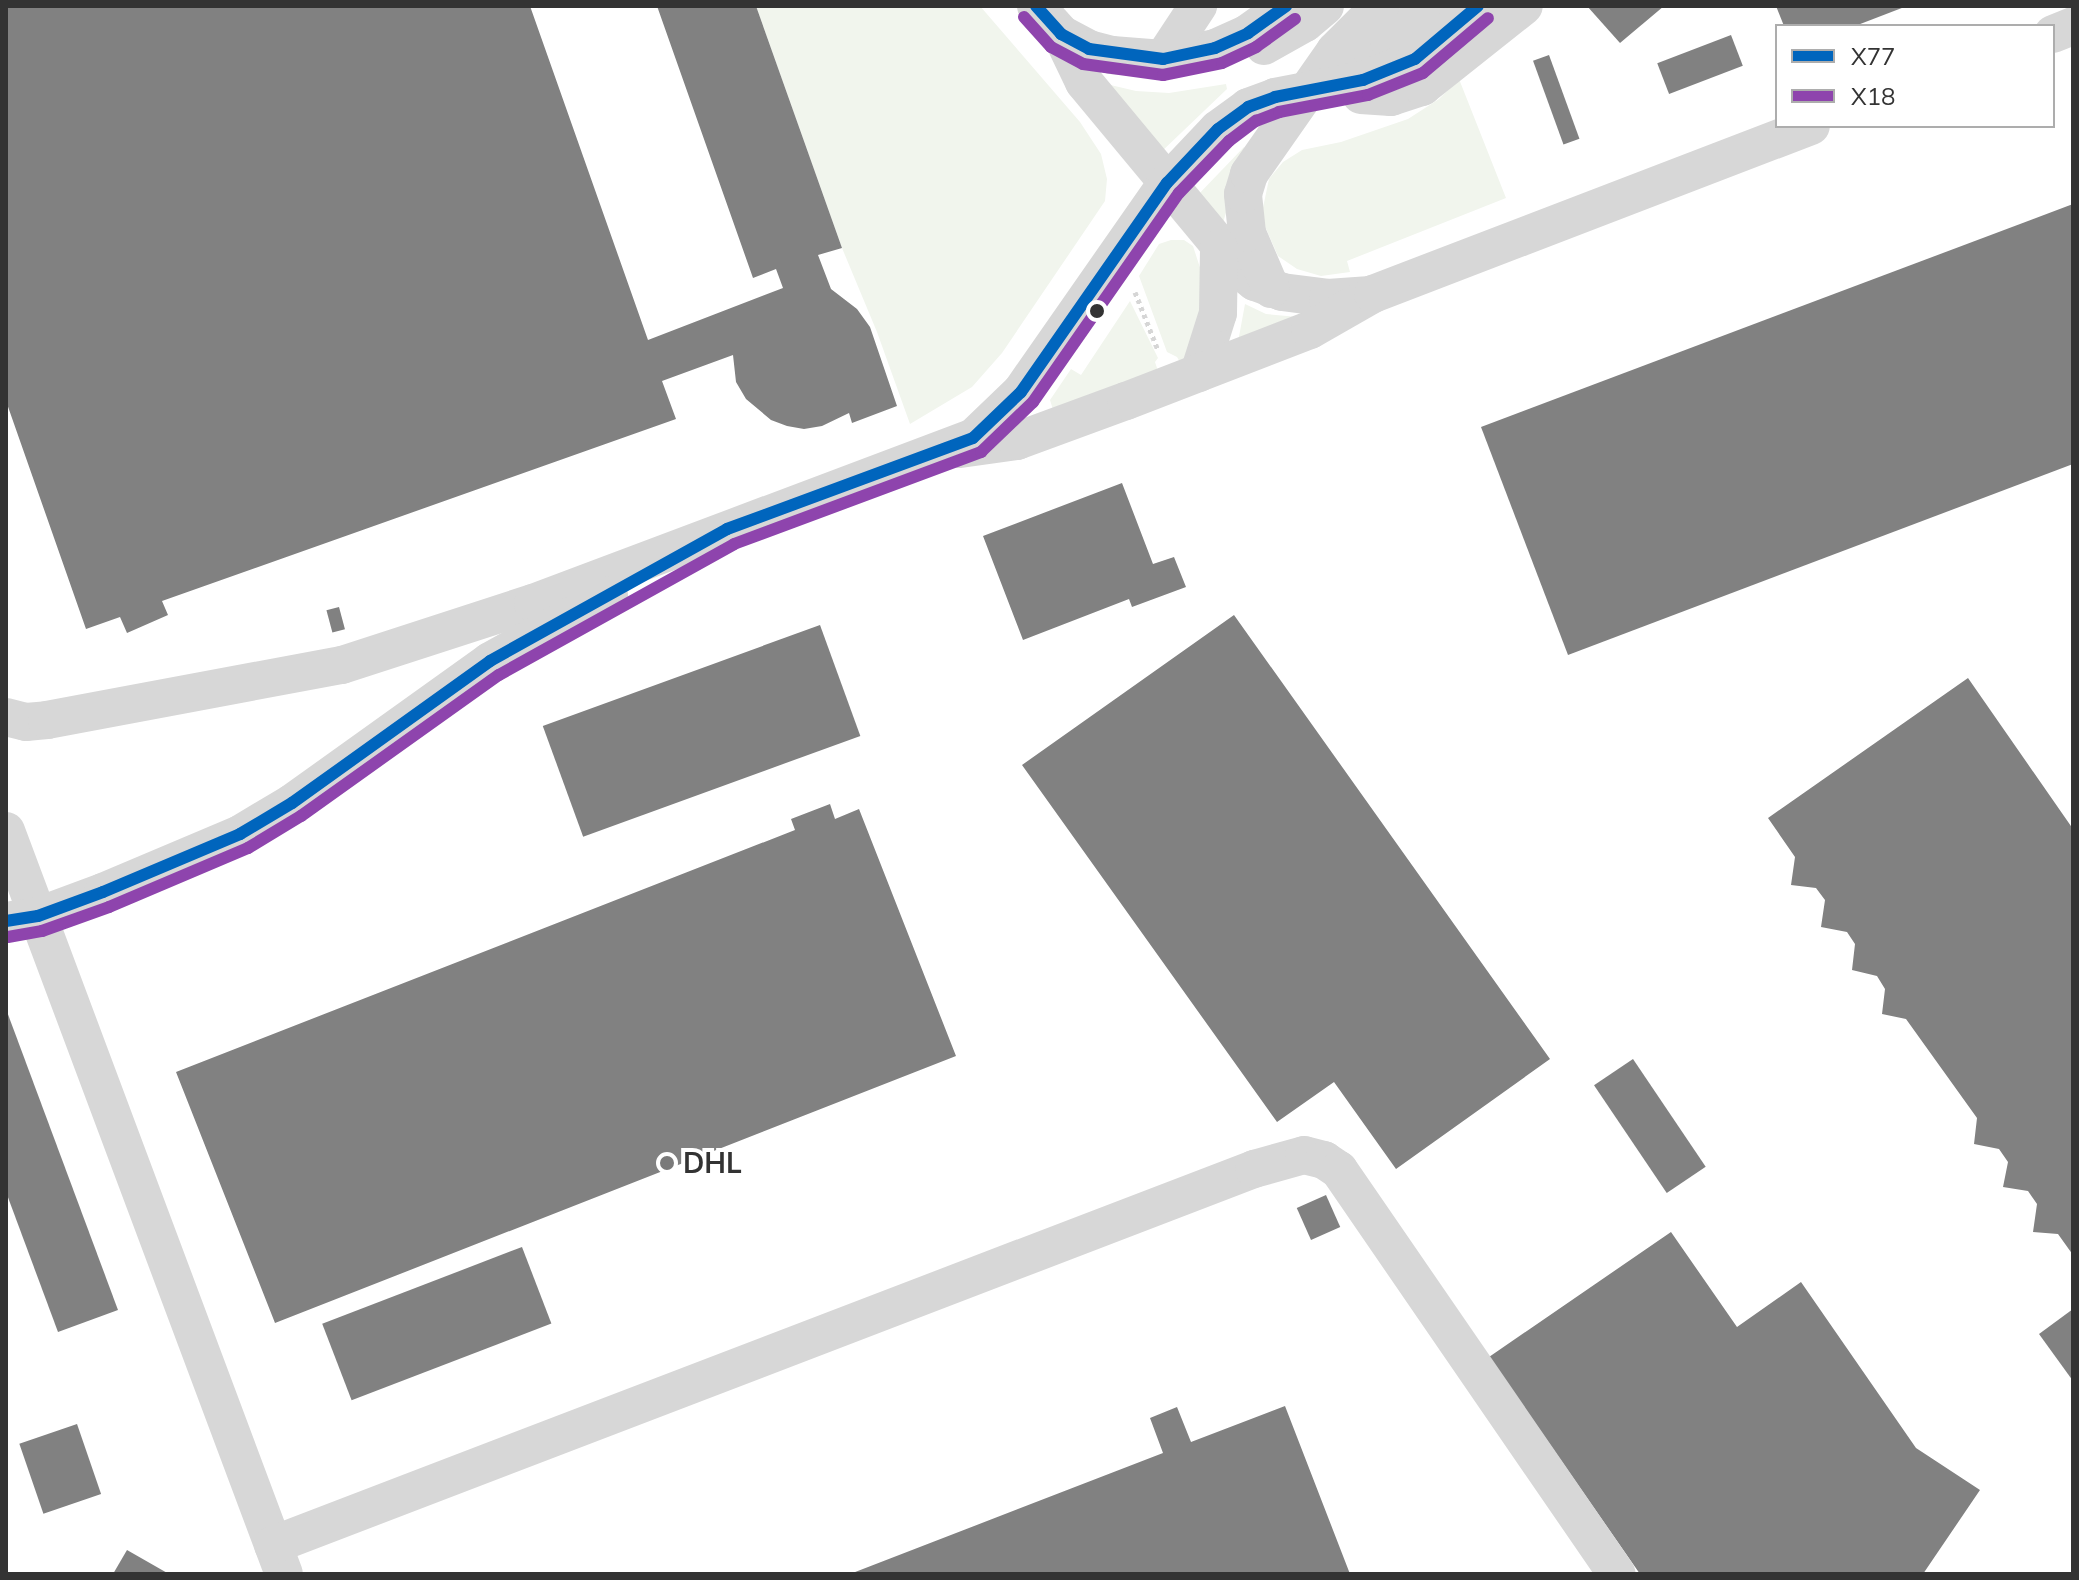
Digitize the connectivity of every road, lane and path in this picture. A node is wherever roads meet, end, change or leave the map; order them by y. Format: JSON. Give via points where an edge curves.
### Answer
{"nodes":[{"id":1,"x":1036,"y":6,"type":"edge"},
{"id":2,"x":1198,"y":6,"type":"edge"},
{"id":3,"x":1242,"y":6,"type":"edge"},
{"id":4,"x":1286,"y":6,"type":"edge"},
{"id":5,"x":1325,"y":6,"type":"edge"},
{"id":6,"x":1380,"y":6,"type":"edge"},
{"id":7,"x":1432,"y":6,"type":"edge"},
{"id":8,"x":1478,"y":6,"type":"edge"},
{"id":9,"x":1524,"y":6,"type":"edge"},
{"id":10,"x":1061,"y":34,"type":"junction"},
{"id":11,"x":1163,"y":59,"type":"junction"},
{"id":12,"x":1306,"y":90,"type":"junction"},
{"id":13,"x":1806,"y":128,"type":"edge"},
{"id":14,"x":1167,"y":183,"type":"junction"},
{"id":15,"x":1219,"y":248,"type":"junction"},
{"id":16,"x":1132,"y":285,"type":"dead end"},
{"id":17,"x":1271,"y":289,"type":"junction"},
{"id":18,"x":1373,"y":294,"type":"junction"},
{"id":19,"x":1160,"y":355,"type":"dead end"},
{"id":20,"x":1199,"y":373,"type":"junction"},
{"id":21,"x":945,"y":451,"type":"junction"},
{"id":22,"x":727,"y":529,"type":"junction"},
{"id":23,"x":6,"y":717,"type":"edge"},
{"id":24,"x":6,"y":831,"type":"edge"},
{"id":25,"x":22,"y":919,"type":"edge"},
{"id":26,"x":278,"y":1560,"type":"edge"},
{"id":27,"x":1617,"y":1574,"type":"edge"}],
"edges":[{"from":1,"to":10,"type":"lane"},
{"from":2,"to":11,"type":"lane"},
{"from":3,"to":11,"type":"lane","via":[[1200,39]]},
{"from":4,"to":11,"type":"lane","via":[[1215,48]]},
{"from":5,"to":11,"type":"lane","via":[[1278,41],[1250,52]]},
{"from":6,"to":12,"type":"lane","via":[[1335,51]]},
{"from":7,"to":12,"type":"lane","via":[[1389,41]]},
{"from":8,"to":12,"type":"lane","via":[[1415,59],[1363,80]]},
{"from":9,"to":12,"type":"lane","via":[[1422,87],[1391,97]]},
{"from":10,"to":11,"type":"lane","via":[[1112,55]]},
{"from":10,"to":14,"type":"lane","via":[[1084,82]]},
{"from":12,"to":14,"type":"lane","via":[[1248,107],[1200,145]]},
{"from":12,"to":17,"type":"lane","via":[[1256,161],[1243,194],[1247,233]]},
{"from":13,"to":18,"type":"lane"},
{"from":14,"to":15,"type":"lane"},
{"from":14,"to":21,"type":"lane","via":[[1021,392],[973,438]]},
{"from":15,"to":17,"type":"lane","via":[[1255,282]]},
{"from":15,"to":20,"type":"lane","via":[[1218,313]]},
{"from":16,"to":19,"type":"path"},
{"from":17,"to":18,"type":"lane","via":[[1328,298]]},
{"from":18,"to":20,"type":"lane","via":[[1310,330]]},
{"from":20,"to":21,"type":"lane","via":[[1017,441]]},
{"from":21,"to":22,"type":"lane"},
{"from":22,"to":23,"type":"lane","via":[[533,603],[342,665],[47,720]]},
{"from":22,"to":25,"type":"lane","via":[[490,661],[292,803],[240,834]]},
{"from":24,"to":25,"type":"lane"},
{"from":25,"to":26,"type":"lane"},
{"from":26,"to":27,"type":"lane","via":[[1254,1169],[1304,1155],[1339,1170]]}]}
